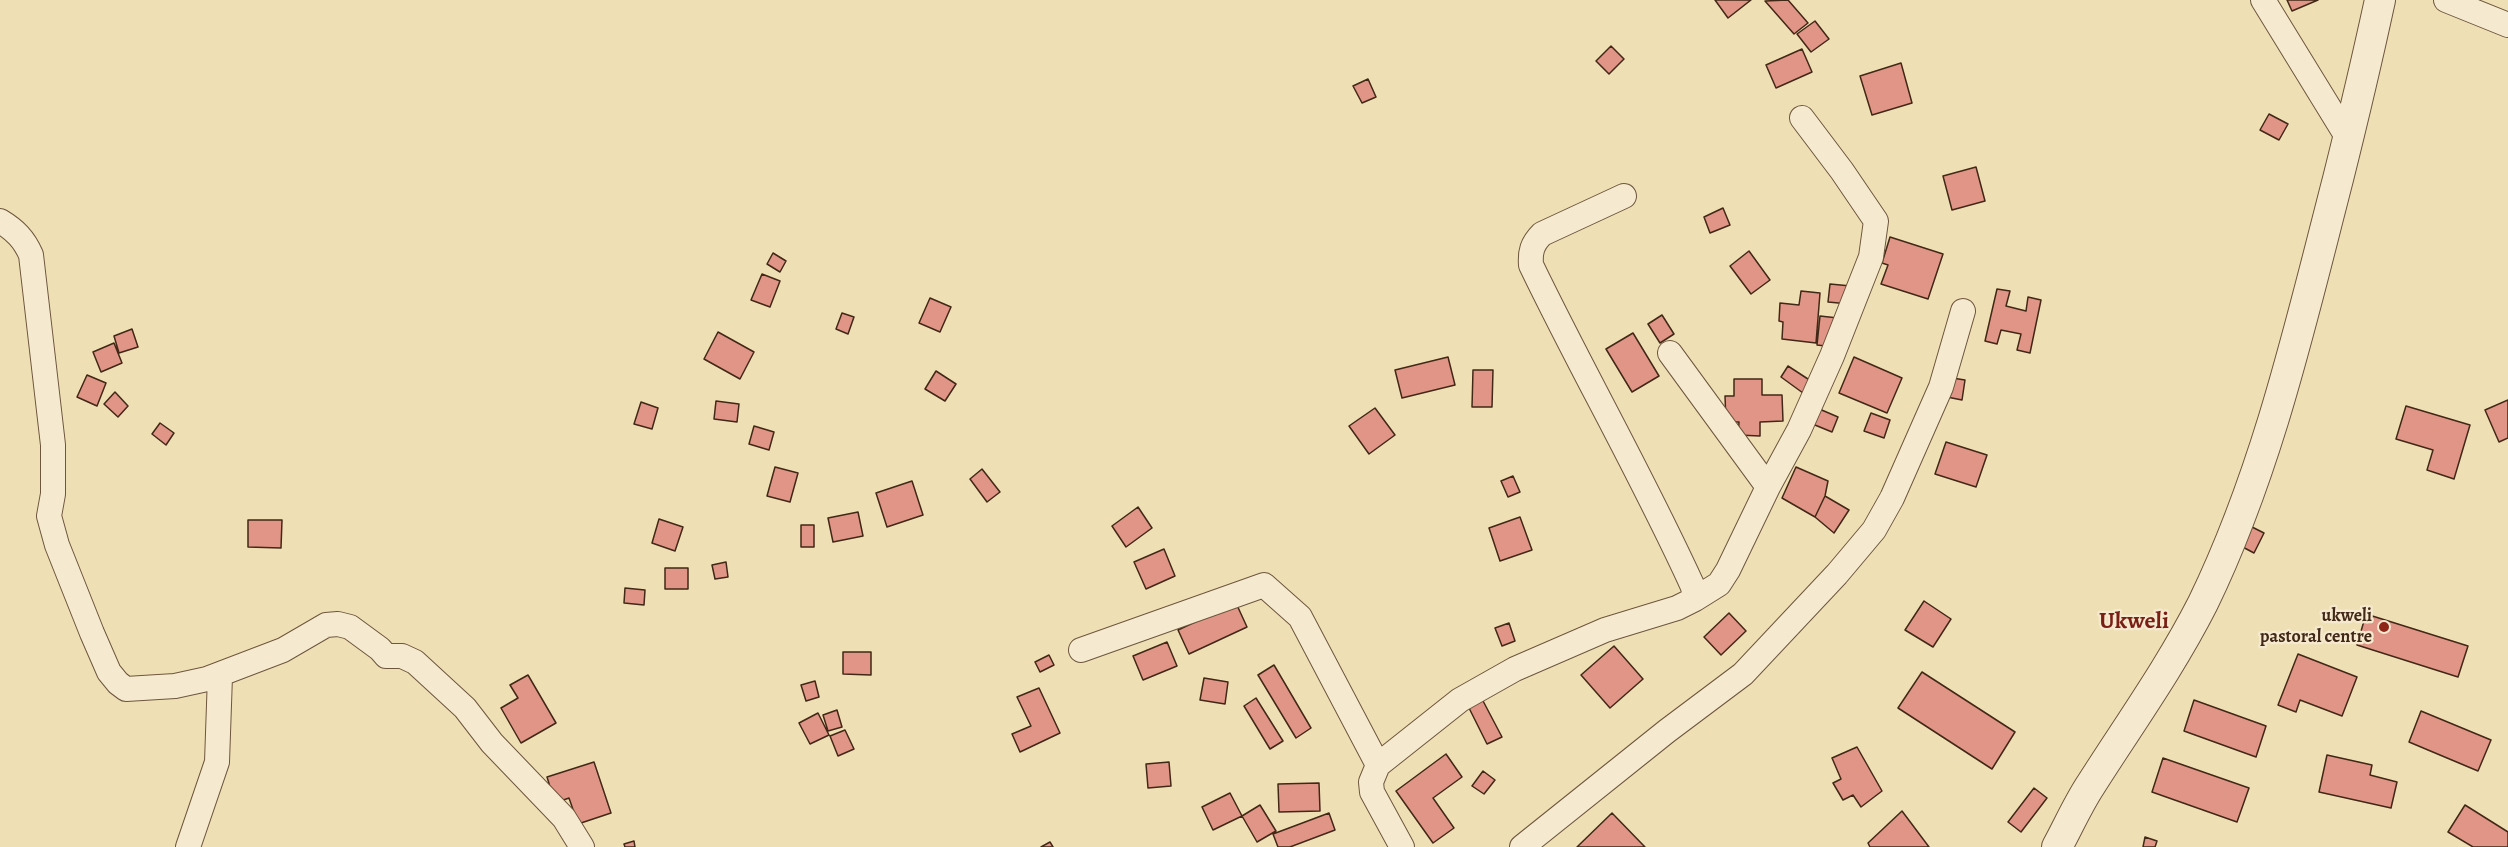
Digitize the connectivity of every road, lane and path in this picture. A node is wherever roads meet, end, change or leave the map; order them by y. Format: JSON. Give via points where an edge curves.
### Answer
{"nodes":[{"id":1,"x":2263,"y":0,"type":"edge"},
{"id":2,"x":2380,"y":0,"type":"edge"},
{"id":3,"x":2446,"y":0,"type":"edge"},
{"id":4,"x":2508,"y":25,"type":"edge"},
{"id":5,"x":1802,"y":118,"type":"dead end"},
{"id":6,"x":2349,"y":140,"type":"junction"},
{"id":7,"x":1624,"y":196,"type":"dead end"},
{"id":8,"x":0,"y":221,"type":"edge"},
{"id":9,"x":1963,"y":311,"type":"dead end"},
{"id":10,"x":1670,"y":353,"type":"dead end"},
{"id":11,"x":1768,"y":487,"type":"junction"},
{"id":12,"x":1695,"y":599,"type":"junction"},
{"id":13,"x":1081,"y":650,"type":"dead end"},
{"id":14,"x":220,"y":675,"type":"junction"},
{"id":15,"x":1378,"y":765,"type":"junction"},
{"id":16,"x":188,"y":847,"type":"edge"},
{"id":17,"x":582,"y":847,"type":"edge"},
{"id":18,"x":1402,"y":847,"type":"edge"},
{"id":19,"x":1522,"y":847,"type":"edge"},
{"id":20,"x":2057,"y":847,"type":"edge"}],
"edges":[{"from":1,"to":6,"type":"street"},
{"from":2,"to":6,"type":"street"},
{"from":3,"to":4,"type":"street"},
{"from":5,"to":11,"type":"street","via":[[1867,206],[1876,221],[1876,233],[1871,257],[1832,356]]},
{"from":6,"to":20,"type":"street","via":[[2286,383],[2229,541],[2177,652],[2088,788]]},
{"from":7,"to":12,"type":"street","via":[[1542,234],[1534,242],[1531,265],[1661,517]]},
{"from":8,"to":14,"type":"street","via":[[25,241],[31,255],[53,445],[50,516],[57,545],[109,672],[126,689],[175,686]]},
{"from":9,"to":19,"type":"street","via":[[1941,387],[1874,530],[1743,674]]},
{"from":10,"to":11,"type":"street"},
{"from":11,"to":12,"type":"street","via":[[1724,577]]},
{"from":12,"to":15,"type":"street","via":[[1605,630],[1515,669],[1460,700]]},
{"from":13,"to":15,"type":"street","via":[[1264,585],[1300,617]]},
{"from":14,"to":16,"type":"street","via":[[217,762]]},
{"from":14,"to":17,"type":"street","via":[[283,650],[326,625],[350,627],[386,656],[402,656],[415,662],[465,708],[492,743],[564,818]]},
{"from":15,"to":18,"type":"street","via":[[1371,782],[1372,792]]}]}
